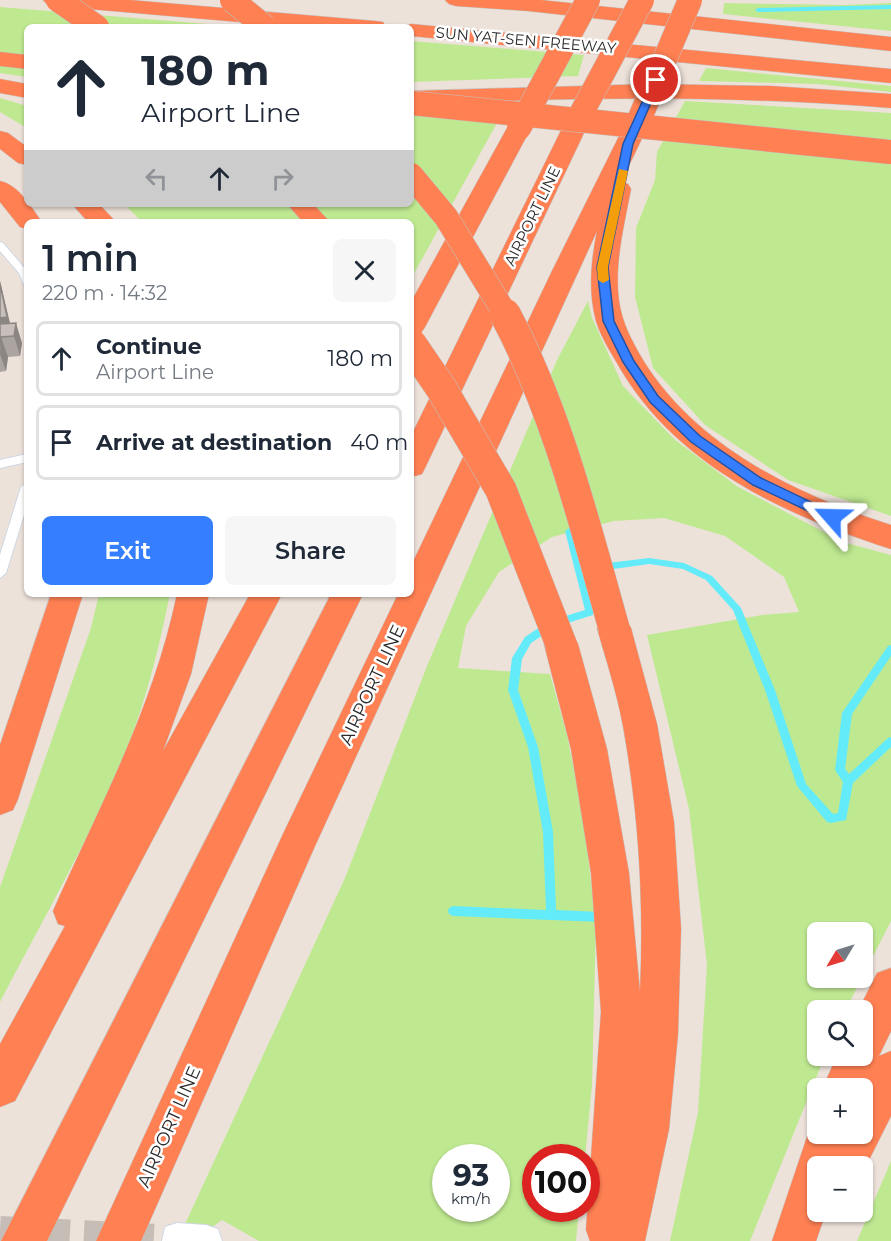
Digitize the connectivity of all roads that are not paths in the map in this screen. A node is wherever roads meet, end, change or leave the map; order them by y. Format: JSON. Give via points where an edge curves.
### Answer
{"nodes":[{"id":1,"x":56,"y":0,"type":"edge"},
{"id":2,"x":232,"y":0,"type":"edge"},
{"id":3,"x":456,"y":0,"type":"edge"},
{"id":4,"x":588,"y":0,"type":"edge"},
{"id":5,"x":642,"y":0,"type":"edge"},
{"id":6,"x":690,"y":0,"type":"edge"},
{"id":7,"x":92,"y":24,"type":"edge"},
{"id":8,"x":261,"y":24,"type":"edge"},
{"id":9,"x":340,"y":24,"type":"edge"},
{"id":10,"x":414,"y":30,"type":"edge"},
{"id":11,"x":891,"y":44,"type":"edge"},
{"id":12,"x":0,"y":59,"type":"edge"},
{"id":13,"x":24,"y":62,"type":"edge"},
{"id":14,"x":891,"y":76,"type":"edge"},
{"id":15,"x":0,"y":86,"type":"edge"},
{"id":16,"x":24,"y":90,"type":"edge"},
{"id":17,"x":414,"y":98,"type":"edge"},
{"id":18,"x":891,"y":101,"type":"edge"},
{"id":19,"x":414,"y":103,"type":"edge"},
{"id":20,"x":634,"y":132,"type":"junction"},
{"id":21,"x":0,"y":138,"type":"edge"},
{"id":22,"x":891,"y":152,"type":"edge"},
{"id":23,"x":24,"y":156,"type":"edge"},
{"id":24,"x":414,"y":179,"type":"edge"},
{"id":25,"x":0,"y":188,"type":"edge"},
{"id":26,"x":87,"y":207,"type":"edge"},
{"id":27,"x":302,"y":207,"type":"edge"},
{"id":28,"x":27,"y":219,"type":"edge"},
{"id":29,"x":100,"y":219,"type":"edge"},
{"id":30,"x":314,"y":219,"type":"edge"},
{"id":31,"x":0,"y":244,"type":"edge"},
{"id":32,"x":24,"y":275,"type":"edge"},
{"id":33,"x":414,"y":321,"type":"edge"},
{"id":34,"x":414,"y":348,"type":"edge"},
{"id":35,"x":24,"y":459,"type":"edge"},
{"id":36,"x":414,"y":460,"type":"edge"},
{"id":37,"x":0,"y":464,"type":"edge"},
{"id":38,"x":24,"y":497,"type":"edge"},
{"id":39,"x":891,"y":537,"type":"edge"},
{"id":40,"x":0,"y":573,"type":"edge"},
{"id":41,"x":414,"y":594,"type":"edge"},
{"id":42,"x":66,"y":597,"type":"edge"},
{"id":43,"x":193,"y":597,"type":"edge"},
{"id":44,"x":345,"y":597,"type":"edge"},
{"id":45,"x":412,"y":597,"type":"edge"},
{"id":46,"x":263,"y":600,"type":"edge"},
{"id":47,"x":0,"y":799,"type":"edge"},
{"id":48,"x":891,"y":987,"type":"edge"},
{"id":49,"x":873,"y":1024,"type":"edge"},
{"id":50,"x":891,"y":1072,"type":"edge"},
{"id":51,"x":0,"y":1074,"type":"edge"},
{"id":52,"x":0,"y":1086,"type":"edge"},
{"id":53,"x":873,"y":1107,"type":"edge"},
{"id":54,"x":807,"y":1201,"type":"edge"},
{"id":55,"x":816,"y":1222,"type":"edge"},
{"id":56,"x":23,"y":1241,"type":"edge"},
{"id":57,"x":118,"y":1241,"type":"edge"},
{"id":58,"x":608,"y":1241,"type":"edge"},
{"id":59,"x":623,"y":1241,"type":"edge"},
{"id":60,"x":794,"y":1241,"type":"edge"},
{"id":61,"x":806,"y":1241,"type":"edge"}],
"edges":[{"from":1,"to":7,"type":"highway","bridge":true},
{"from":1,"to":9,"type":"highway"},
{"from":2,"to":8,"type":"highway","bridge":true},
{"from":3,"to":11,"type":"highway","name":"SUN YAT-SEN FREEWAY"},
{"from":4,"to":33,"type":"highway","bridge":true},
{"from":5,"to":36,"type":"highway","name":"AIRPORT LINE","bridge":true,"via":[[581,114]]},
{"from":6,"to":20,"type":"highway","name":"AIRPORT LINE","bridge":true},
{"from":10,"to":14,"type":"highway","name":"SUN YAT-SEN FREEWAY"},
{"from":12,"to":13,"type":"highway"},
{"from":15,"to":16,"type":"highway"},
{"from":17,"to":18,"type":"highway","via":[[608,89],[772,92]]},
{"from":19,"to":22,"type":"highway","bridge":true},
{"from":20,"to":39,"type":"highway","via":[[603,267],[609,321],[629,362],[654,399],[696,439],[757,481],[832,517]]},
{"from":20,"to":41,"type":"highway","name":"AIRPORT LINE"},
{"from":21,"to":23,"type":"highway"},
{"from":24,"to":59,"type":"highway","bridge":true,"via":[[446,217],[506,316],[549,414],[640,724],[656,822],[662,929],[658,1034],[648,1129]]},
{"from":25,"to":28,"type":"highway"},
{"from":26,"to":29,"type":"highway"},
{"from":27,"to":30,"type":"highway"},
{"from":31,"to":32,"type":"lane"},
{"from":34,"to":58,"type":"highway","bridge":true,"via":[[501,490],[561,644],[589,749],[610,873],[621,1012]]},
{"from":35,"to":37,"type":"lane"},
{"from":38,"to":40,"type":"lane"},
{"from":42,"to":47,"type":"highway"},
{"from":43,"to":51,"type":"highway","via":[[168,691]]},
{"from":44,"to":56,"type":"highway"},
{"from":45,"to":57,"type":"highway","name":"AIRPORT LINE"},
{"from":46,"to":52,"type":"highway"},
{"from":48,"to":49,"type":"highway"},
{"from":50,"to":53,"type":"highway"},
{"from":54,"to":60,"type":"highway"},
{"from":55,"to":61,"type":"highway"}]}
